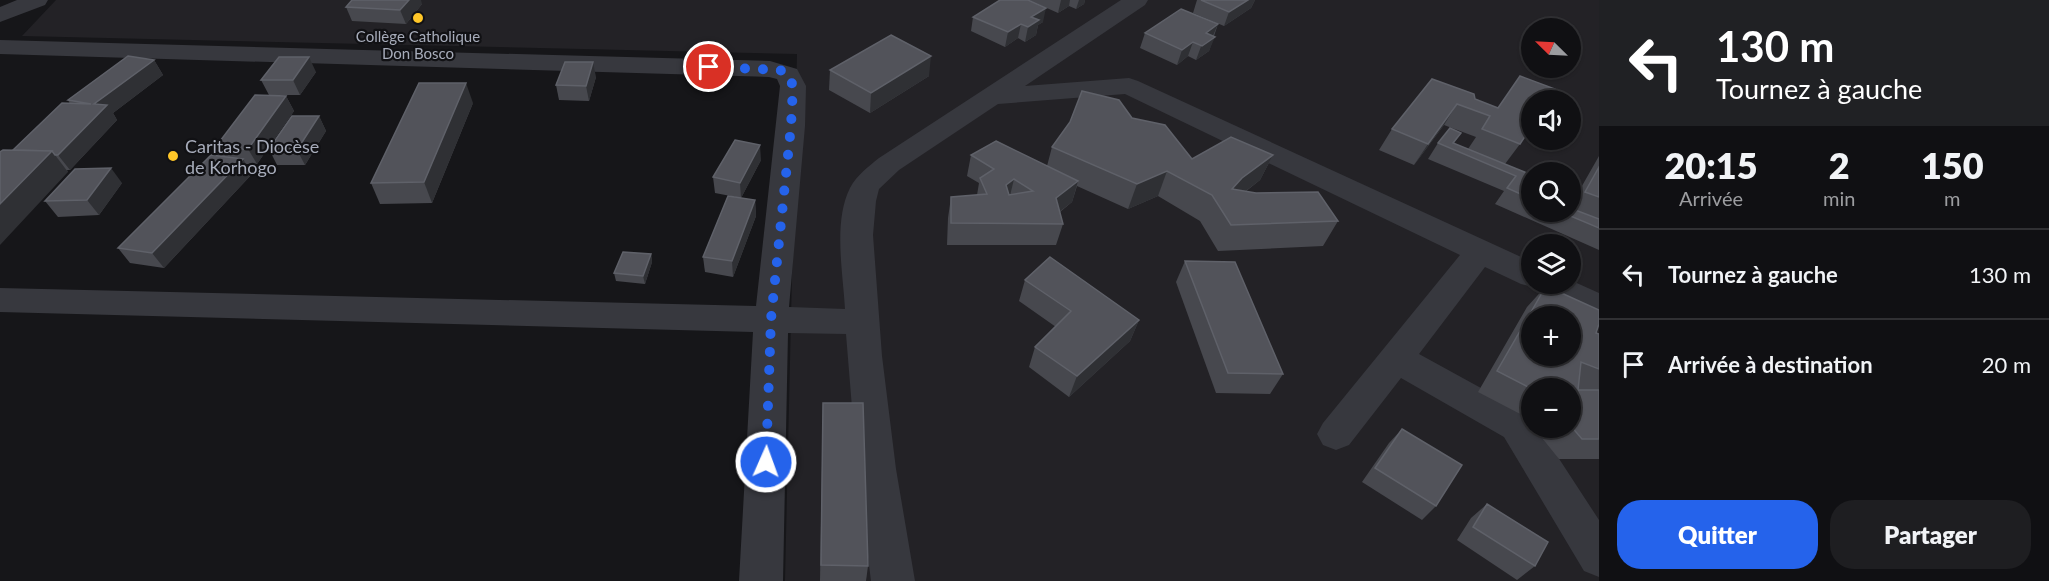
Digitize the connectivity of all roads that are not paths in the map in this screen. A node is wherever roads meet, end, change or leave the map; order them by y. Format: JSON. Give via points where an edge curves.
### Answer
{"nodes":[{"id":1,"x":37,"y":0,"type":"edge"},
{"id":2,"x":1137,"y":0,"type":"edge"},
{"id":3,"x":0,"y":15,"type":"edge"},
{"id":4,"x":0,"y":47,"type":"edge"},
{"id":5,"x":992,"y":97,"type":"junction"},
{"id":6,"x":1480,"y":252,"type":"junction"},
{"id":7,"x":1521,"y":271,"type":"edge"},
{"id":8,"x":1570,"y":294,"type":"edge"},
{"id":9,"x":0,"y":300,"type":"edge"},
{"id":10,"x":1599,"y":307,"type":"edge"},
{"id":11,"x":771,"y":319,"type":"junction"},
{"id":12,"x":861,"y":322,"type":"junction"},
{"id":13,"x":1397,"y":359,"type":"junction"},
{"id":14,"x":1336,"y":434,"type":"dead end"},
{"id":15,"x":1594,"y":542,"type":"edge"},
{"id":16,"x":761,"y":581,"type":"edge"},
{"id":17,"x":893,"y":581,"type":"edge"}],
"edges":[{"from":1,"to":3,"type":"street"},
{"from":2,"to":5,"type":"street"},
{"from":4,"to":11,"type":"street","via":[[780,70],[788,74],[793,86]]},
{"from":5,"to":6,"type":"street","via":[[1129,86]]},
{"from":5,"to":12,"type":"street","via":[[889,164],[864,190],[857,221]]},
{"from":6,"to":7,"type":"street"},
{"from":6,"to":13,"type":"street"},
{"from":8,"to":10,"type":"street"},
{"from":9,"to":11,"type":"street"},
{"from":11,"to":12,"type":"street"},
{"from":11,"to":16,"type":"street"},
{"from":12,"to":17,"type":"street","via":[[881,511]]},
{"from":13,"to":14,"type":"street"},
{"from":13,"to":15,"type":"street","via":[[1517,426]]}]}
